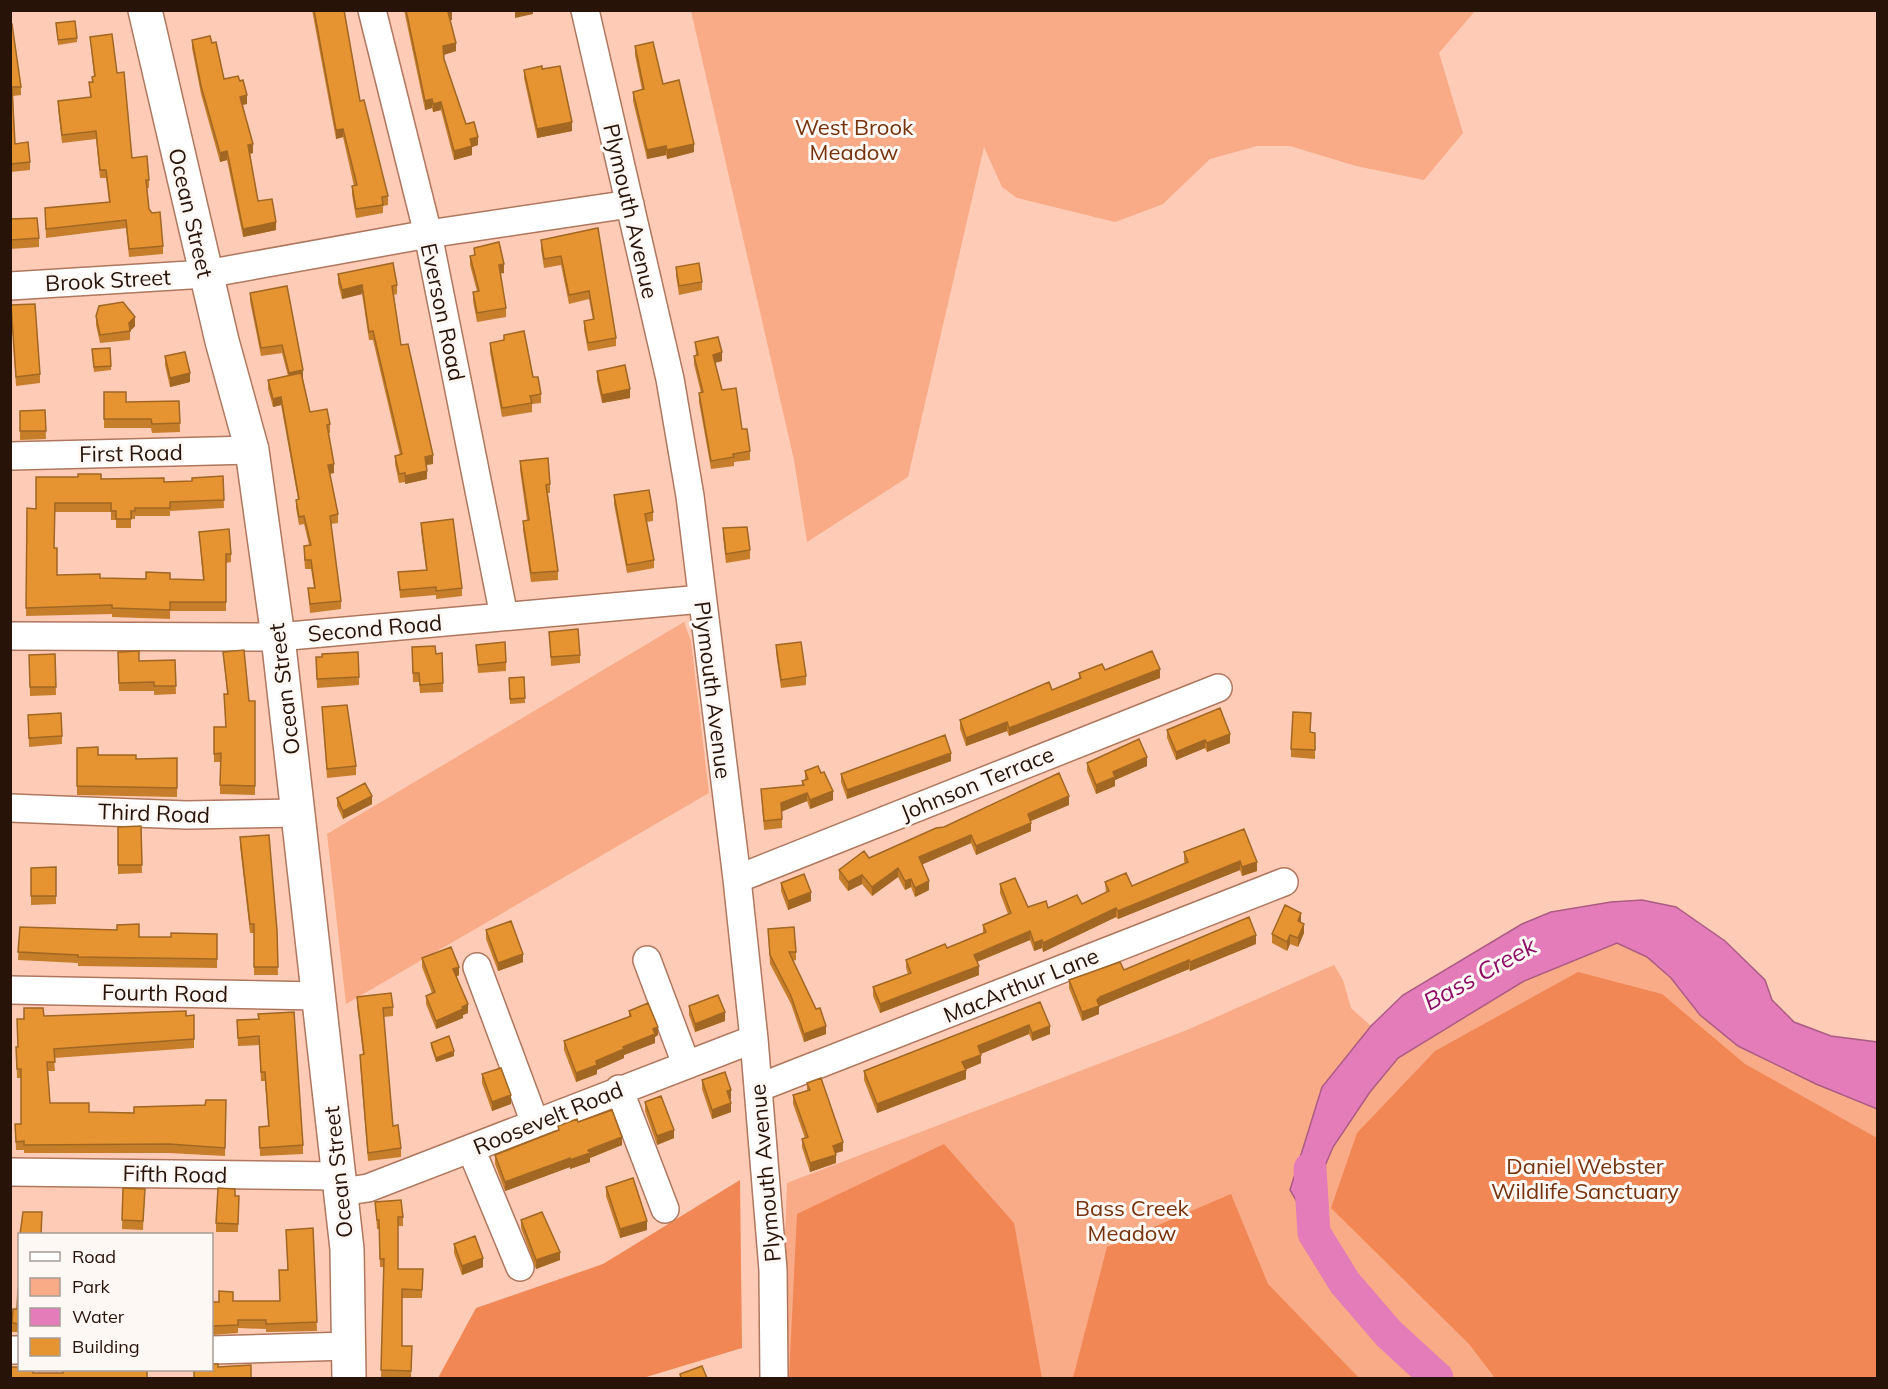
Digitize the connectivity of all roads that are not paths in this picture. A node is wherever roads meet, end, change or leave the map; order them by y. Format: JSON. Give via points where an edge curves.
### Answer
{"nodes":[{"id":1,"x":145,"y":10,"type":"edge"},
{"id":2,"x":372,"y":10,"type":"edge"},
{"id":3,"x":585,"y":10,"type":"edge"},
{"id":4,"x":630,"y":204,"type":"junction"},
{"id":5,"x":428,"y":234,"type":"junction"},
{"id":6,"x":206,"y":274,"type":"junction"},
{"id":7,"x":10,"y":286,"type":"edge"},
{"id":8,"x":252,"y":450,"type":"junction"},
{"id":9,"x":10,"y":456,"type":"edge"},
{"id":10,"x":702,"y":599,"type":"junction"},
{"id":11,"x":504,"y":616,"type":"junction"},
{"id":12,"x":10,"y":636,"type":"edge"},
{"id":13,"x":278,"y":637,"type":"junction"},
{"id":14,"x":1218,"y":688,"type":"dead end"},
{"id":15,"x":10,"y":808,"type":"edge"},
{"id":16,"x":298,"y":813,"type":"junction"},
{"id":17,"x":737,"y":879,"type":"junction"},
{"id":18,"x":1284,"y":882,"type":"dead end"},
{"id":19,"x":646,"y":960,"type":"dead end"},
{"id":20,"x":477,"y":967,"type":"dead end"},
{"id":21,"x":10,"y":990,"type":"edge"},
{"id":22,"x":319,"y":996,"type":"junction"},
{"id":23,"x":754,"y":1039,"type":"junction"},
{"id":24,"x":686,"y":1064,"type":"junction"},
{"id":25,"x":758,"y":1088,"type":"junction"},
{"id":26,"x":619,"y":1089,"type":"junction"},
{"id":27,"x":535,"y":1123,"type":"junction"},
{"id":28,"x":471,"y":1149,"type":"junction"},
{"id":29,"x":10,"y":1172,"type":"edge"},
{"id":30,"x":340,"y":1184,"type":"junction"},
{"id":31,"x":665,"y":1209,"type":"dead end"},
{"id":32,"x":520,"y":1267,"type":"dead end"},
{"id":33,"x":349,"y":1346,"type":"junction"},
{"id":34,"x":213,"y":1350,"type":"edge"},
{"id":35,"x":349,"y":1378,"type":"edge"},
{"id":36,"x":774,"y":1378,"type":"edge"}],
"edges":[{"from":1,"to":6,"type":"main road","name":"Ocean Street"},
{"from":2,"to":5,"type":"street","name":"Everson Road"},
{"from":3,"to":4,"type":"street","name":"Plymouth Avenue"},
{"from":4,"to":5,"type":"street","name":"Brook Street"},
{"from":4,"to":10,"type":"street","name":"Plymouth Avenue","via":[[680,429]]},
{"from":5,"to":6,"type":"street","name":"Brook Street"},
{"from":5,"to":11,"type":"street","name":"Everson Road"},
{"from":6,"to":7,"type":"street","name":"Brook Street"},
{"from":6,"to":8,"type":"main road","name":"Ocean Street"},
{"from":8,"to":9,"type":"street","name":"First Road"},
{"from":8,"to":13,"type":"main road","name":"Ocean Street"},
{"from":10,"to":11,"type":"street","name":"Second Road"},
{"from":10,"to":17,"type":"street","name":"Plymouth Avenue"},
{"from":11,"to":13,"type":"street","name":"Second Road"},
{"from":12,"to":13,"type":"street","name":"Second Road"},
{"from":13,"to":16,"type":"main road","name":"Ocean Street"},
{"from":14,"to":17,"type":"street","name":"Johnson Terrace"},
{"from":15,"to":16,"type":"street","name":"Third Road","via":[[186,815]]},
{"from":16,"to":22,"type":"main road","name":"Ocean Street"},
{"from":17,"to":23,"type":"street","name":"Plymouth Avenue"},
{"from":18,"to":25,"type":"street","name":"MacArthur Lane"},
{"from":19,"to":24,"type":"street"},
{"from":20,"to":27,"type":"street"},
{"from":21,"to":22,"type":"street","name":"Fourth Road"},
{"from":22,"to":30,"type":"main road","name":"Ocean Street"},
{"from":23,"to":24,"type":"street","name":"Roosevelt Road"},
{"from":23,"to":25,"type":"street","name":"Plymouth Avenue"},
{"from":24,"to":26,"type":"street","name":"Roosevelt Road"},
{"from":25,"to":36,"type":"street","name":"Plymouth Avenue","via":[[773,1270]]},
{"from":26,"to":27,"type":"street","name":"Roosevelt Road"},
{"from":26,"to":31,"type":"street"},
{"from":27,"to":28,"type":"street","name":"Roosevelt Road"},
{"from":28,"to":30,"type":"street","name":"Roosevelt Road","via":[[368,1188]]},
{"from":28,"to":32,"type":"street"},
{"from":29,"to":30,"type":"street","name":"Fifth Road"},
{"from":30,"to":33,"type":"main road","name":"Ocean Street","via":[[347,1249]]},
{"from":33,"to":34,"type":"street"},
{"from":33,"to":35,"type":"main road","name":"Ocean Street"}]}
